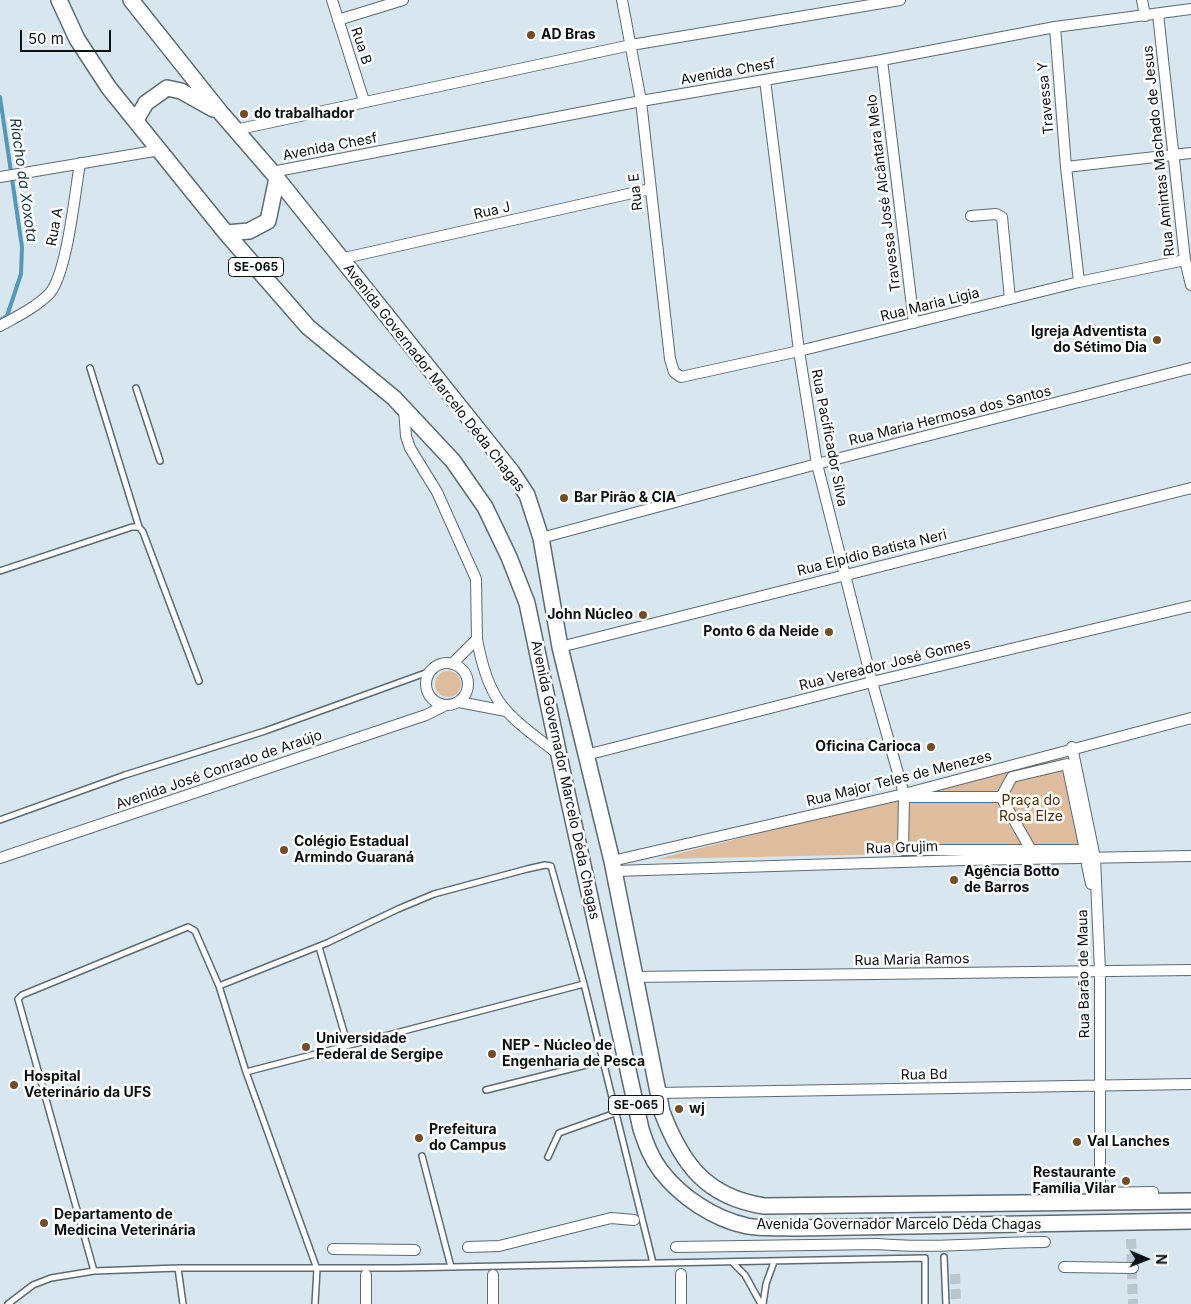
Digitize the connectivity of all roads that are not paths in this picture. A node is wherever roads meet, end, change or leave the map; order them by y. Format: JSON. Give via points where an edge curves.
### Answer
{"nodes":[{"id":1,"x":59,"y":0,"type":"edge"},
{"id":2,"x":131,"y":0,"type":"edge"},
{"id":3,"x":332,"y":0,"type":"edge"},
{"id":4,"x":403,"y":0,"type":"edge"},
{"id":5,"x":622,"y":0,"type":"edge"},
{"id":6,"x":900,"y":0,"type":"edge"},
{"id":7,"x":1142,"y":0,"type":"edge"},
{"id":8,"x":1191,"y":9,"type":"edge"},
{"id":9,"x":1158,"y":14,"type":"junction"},
{"id":10,"x":1145,"y":16,"type":"junction"},
{"id":11,"x":338,"y":20,"type":"junction"},
{"id":12,"x":1055,"y":27,"type":"junction"},
{"id":13,"x":631,"y":45,"type":"junction"},
{"id":14,"x":882,"y":60,"type":"junction"},
{"id":15,"x":765,"y":80,"type":"junction"},
{"id":16,"x":364,"y":101,"type":"junction"},
{"id":17,"x":641,"y":101,"type":"junction"},
{"id":18,"x":221,"y":113,"type":"junction"},
{"id":19,"x":136,"y":120,"type":"junction"},
{"id":20,"x":235,"y":130,"type":"junction"},
{"id":21,"x":160,"y":150,"type":"junction"},
{"id":22,"x":1191,"y":152,"type":"edge"},
{"id":23,"x":1174,"y":153,"type":"junction"},
{"id":24,"x":80,"y":163,"type":"junction"},
{"id":25,"x":1066,"y":167,"type":"junction"},
{"id":26,"x":274,"y":175,"type":"junction"},
{"id":27,"x":2,"y":179,"type":"edge"},
{"id":28,"x":650,"y":189,"type":"junction"},
{"id":29,"x":971,"y":216,"type":"dead end"},
{"id":30,"x":226,"y":233,"type":"junction"},
{"id":31,"x":340,"y":259,"type":"junction"},
{"id":32,"x":1186,"y":260,"type":"junction"},
{"id":33,"x":1079,"y":282,"type":"junction"},
{"id":34,"x":1191,"y":285,"type":"edge"},
{"id":35,"x":1010,"y":300,"type":"junction"},
{"id":36,"x":914,"y":323,"type":"junction"},
{"id":37,"x":0,"y":326,"type":"edge"},
{"id":38,"x":800,"y":351,"type":"junction"},
{"id":39,"x":90,"y":368,"type":"dead end"},
{"id":40,"x":1191,"y":368,"type":"edge"},
{"id":41,"x":681,"y":377,"type":"joint"},
{"id":42,"x":136,"y":388,"type":"dead end"},
{"id":43,"x":404,"y":409,"type":"junction"},
{"id":44,"x":160,"y":461,"type":"dead end"},
{"id":45,"x":817,"y":464,"type":"junction"},
{"id":46,"x":1191,"y":488,"type":"edge"},
{"id":47,"x":139,"y":527,"type":"junction"},
{"id":48,"x":542,"y":538,"type":"junction"},
{"id":49,"x":0,"y":571,"type":"edge"},
{"id":50,"x":844,"y":574,"type":"junction"},
{"id":51,"x":1191,"y":606,"type":"edge"},
{"id":52,"x":477,"y":638,"type":"junction"},
{"id":53,"x":560,"y":647,"type":"junction"},
{"id":54,"x":452,"y":664,"type":"junction"},
{"id":55,"x":431,"y":671,"type":"junction"},
{"id":56,"x":198,"y":681,"type":"dead end"},
{"id":57,"x":872,"y":682,"type":"junction"},
{"id":58,"x":459,"y":702,"type":"junction"},
{"id":59,"x":446,"y":705,"type":"junction"},
{"id":60,"x":506,"y":711,"type":"junction"},
{"id":61,"x":1191,"y":718,"type":"edge"},
{"id":62,"x":1072,"y":748,"type":"junction"},
{"id":63,"x":558,"y":754,"type":"junction"},
{"id":64,"x":586,"y":755,"type":"junction"},
{"id":65,"x":904,"y":794,"type":"junction"},
{"id":66,"x":1001,"y":797,"type":"junction"},
{"id":67,"x":0,"y":820,"type":"edge"},
{"id":68,"x":1031,"y":850,"type":"junction"},
{"id":69,"x":1191,"y":856,"type":"edge"},
{"id":70,"x":0,"y":858,"type":"edge"},
{"id":71,"x":1091,"y":861,"type":"junction"},
{"id":72,"x":613,"y":866,"type":"junction"},
{"id":73,"x":318,"y":947,"type":"junction"},
{"id":74,"x":1095,"y":960,"type":"dead end"},
{"id":75,"x":1191,"y":970,"type":"edge"},
{"id":76,"x":1098,"y":971,"type":"junction"},
{"id":77,"x":634,"y":978,"type":"junction"},
{"id":78,"x":584,"y":984,"type":"junction"},
{"id":79,"x":219,"y":986,"type":"junction"},
{"id":80,"x":348,"y":1046,"type":"junction"},
{"id":81,"x":602,"y":1061,"type":"junction"},
{"id":82,"x":246,"y":1072,"type":"junction"},
{"id":83,"x":1096,"y":1082,"type":"junction"},
{"id":84,"x":1191,"y":1084,"type":"edge"},
{"id":85,"x":486,"y":1090,"type":"dead end"},
{"id":86,"x":658,"y":1092,"type":"junction"},
{"id":87,"x":614,"y":1113,"type":"junction"},
{"id":88,"x":422,"y":1156,"type":"dead end"},
{"id":89,"x":548,"y":1157,"type":"dead end"},
{"id":90,"x":1100,"y":1198,"type":"junction"},
{"id":91,"x":1191,"y":1201,"type":"edge"},
{"id":92,"x":1131,"y":1202,"type":"junction"},
{"id":93,"x":1154,"y":1202,"type":"junction"},
{"id":94,"x":634,"y":1220,"type":"dead end"},
{"id":95,"x":1141,"y":1221,"type":"junction"},
{"id":96,"x":1191,"y":1221,"type":"edge"},
{"id":97,"x":1045,"y":1242,"type":"dead end"},
{"id":98,"x":468,"y":1247,"type":"dead end"},
{"id":99,"x":676,"y":1247,"type":"dead end"},
{"id":100,"x":333,"y":1249,"type":"dead end"},
{"id":101,"x":415,"y":1250,"type":"dead end"},
{"id":102,"x":944,"y":1257,"type":"dead end"},
{"id":103,"x":732,"y":1262,"type":"junction"},
{"id":104,"x":774,"y":1262,"type":"junction"},
{"id":105,"x":653,"y":1263,"type":"junction"},
{"id":106,"x":451,"y":1267,"type":"junction"},
{"id":107,"x":1064,"y":1267,"type":"dead end"},
{"id":108,"x":178,"y":1268,"type":"junction"},
{"id":109,"x":1132,"y":1268,"type":"dead end"},
{"id":110,"x":316,"y":1269,"type":"junction"},
{"id":111,"x":94,"y":1271,"type":"junction"},
{"id":112,"x":681,"y":1274,"type":"dead end"},
{"id":113,"x":366,"y":1275,"type":"dead end"},
{"id":114,"x":493,"y":1275,"type":"dead end"},
{"id":115,"x":8,"y":1304,"type":"edge"},
{"id":116,"x":183,"y":1304,"type":"edge"},
{"id":117,"x":315,"y":1304,"type":"edge"},
{"id":118,"x":366,"y":1304,"type":"edge"},
{"id":119,"x":493,"y":1304,"type":"edge"},
{"id":120,"x":681,"y":1304,"type":"edge"},
{"id":121,"x":762,"y":1304,"type":"edge"},
{"id":122,"x":925,"y":1304,"type":"edge"},
{"id":123,"x":946,"y":1304,"type":"edge"}],
"edges":[{"from":1,"to":19,"type":"main road","name":"Avenida Governador Marcelo Déda Chagas","number":"SE-065","via":[[77,39],[108,88]]},
{"from":2,"to":18,"type":"main road","name":"Avenida Governador Marcelo Déda Chagas","number":"SE-065"},
{"from":3,"to":11,"type":"street","name":"Rua B"},
{"from":4,"to":11,"type":"street"},
{"from":5,"to":13,"type":"street","name":"Rua E"},
{"from":6,"to":13,"type":"street"},
{"from":7,"to":10,"type":"street"},
{"from":8,"to":9,"type":"street","name":"Avenida Chesf"},
{"from":9,"to":10,"type":"street","name":"Avenida Chesf"},
{"from":9,"to":23,"type":"street","name":"Rua Amintas Machado de Jesus"},
{"from":10,"to":12,"type":"street","name":"Avenida Chesf"},
{"from":11,"to":16,"type":"street","name":"Rua B"},
{"from":12,"to":14,"type":"street","name":"Avenida Chesf"},
{"from":12,"to":25,"type":"street","name":"Travessa Y"},
{"from":13,"to":16,"type":"street"},
{"from":13,"to":17,"type":"street","name":"Rua E"},
{"from":14,"to":15,"type":"street","name":"Avenida Chesf"},
{"from":14,"to":36,"type":"street","name":"Travessa José Alcântara Melo"},
{"from":15,"to":17,"type":"street","name":"Avenida Chesf"},
{"from":15,"to":38,"type":"street","name":"Rua Pacificador Silva"},
{"from":16,"to":20,"type":"street"},
{"from":17,"to":26,"type":"street","name":"Avenida Chesf"},
{"from":17,"to":28,"type":"street","name":"Rua E"},
{"from":18,"to":19,"type":"main road","via":[[180,91],[166,88],[146,103]]},
{"from":18,"to":20,"type":"main road","name":"Avenida Governador Marcelo Déda Chagas","number":"SE-065"},
{"from":19,"to":21,"type":"main road","name":"Avenida Governador Marcelo Déda Chagas","number":"SE-065"},
{"from":20,"to":26,"type":"main road","name":"Avenida Governador Marcelo Déda Chagas","number":"SE-065"},
{"from":21,"to":24,"type":"street"},
{"from":21,"to":30,"type":"main road","name":"Avenida Governador Marcelo Déda Chagas","number":"SE-065"},
{"from":22,"to":23,"type":"street"},
{"from":23,"to":25,"type":"street"},
{"from":23,"to":32,"type":"street","name":"Rua Amintas Machado de Jesus"},
{"from":24,"to":27,"type":"street"},
{"from":24,"to":37,"type":"street","name":"Rua A","via":[[65,248],[53,289],[34,307]]},
{"from":25,"to":33,"type":"street","name":"Travessa Y"},
{"from":26,"to":30,"type":"main road","via":[[268,221],[249,231]]},
{"from":26,"to":31,"type":"main road","name":"Avenida Governador Marcelo Déda Chagas","number":"SE-065"},
{"from":28,"to":31,"type":"street","name":"Rua J"},
{"from":28,"to":41,"type":"street","name":"Rua E","via":[[670,359],[674,372]]},
{"from":29,"to":35,"type":"street","via":[[996,214],[1002,217]]},
{"from":30,"to":43,"type":"main road","name":"Avenida Governador Marcelo Déda Chagas","number":"SE-065","via":[[308,327]]},
{"from":31,"to":48,"type":"main road","name":"Avenida Governador Marcelo Déda Chagas","number":"SE-065","via":[[516,478],[527,495]]},
{"from":32,"to":33,"type":"street","name":"Rua Maria Ligia"},
{"from":32,"to":34,"type":"street","name":"Rua Amintas Machado de Jesus"},
{"from":33,"to":35,"type":"street","name":"Rua Maria Ligia"},
{"from":35,"to":36,"type":"street","name":"Rua Maria Ligia"},
{"from":36,"to":38,"type":"street","name":"Rua Maria Ligia"},
{"from":38,"to":41,"type":"street","name":"Rua Maria Ligia"},
{"from":38,"to":45,"type":"street","name":"Rua Pacificador Silva"},
{"from":39,"to":47,"type":"lane"},
{"from":40,"to":45,"type":"street","name":"Rua Maria Hermosa dos Santos"},
{"from":42,"to":44,"type":"lane"},
{"from":43,"to":52,"type":"street","via":[[410,448],[437,492],[476,579]]},
{"from":43,"to":63,"type":"main road","name":"Avenida Governador Marcelo Déda Chagas","number":"SE-065","via":[[453,460],[485,507],[509,557],[527,604]]},
{"from":45,"to":48,"type":"street","name":"Rua Maria Hermosa dos Santos"},
{"from":45,"to":50,"type":"street","name":"Rua Pacificador Silva"},
{"from":46,"to":50,"type":"street","name":"Rua Elpídio Batista Neri"},
{"from":47,"to":49,"type":"lane"},
{"from":47,"to":56,"type":"lane"},
{"from":48,"to":53,"type":"main road","name":"Avenida Governador Marcelo Déda Chagas","number":"SE-065"},
{"from":50,"to":53,"type":"street","name":"Rua Elpídio Batista Neri"},
{"from":50,"to":57,"type":"street","name":"Rua Pacificador Silva"},
{"from":51,"to":57,"type":"street","name":"Rua Vereador José Gomes"},
{"from":52,"to":54,"type":"street"},
{"from":52,"to":60,"type":"street","via":[[487,680]]},
{"from":53,"to":64,"type":"main road","name":"Avenida Governador Marcelo Déda Chagas","number":"SE-065"},
{"from":54,"to":55,"type":"street","via":[[438,665]]},
{"from":54,"to":58,"type":"street","via":[[467,678],[466,691]]},
{"from":55,"to":59,"type":"street","via":[[426,683],[430,696]]},
{"from":55,"to":67,"type":"lane"},
{"from":57,"to":64,"type":"street","name":"Rua Vereador José Gomes"},
{"from":57,"to":65,"type":"street","name":"Rua Pacificador Silva"},
{"from":58,"to":59,"type":"street"},
{"from":58,"to":60,"type":"street"},
{"from":59,"to":70,"type":"street","name":"Avenida José Conrado de Araújo","via":[[426,715]]},
{"from":60,"to":63,"type":"street"},
{"from":61,"to":62,"type":"street","name":"Rua Major Teles de Menezes"},
{"from":62,"to":65,"type":"street","name":"Rua Major Teles de Menezes"},
{"from":62,"to":71,"type":"street","name":"Rua Barão de Maua"},
{"from":63,"to":95,"type":"main road","name":"Avenida Governador Marcelo Déda Chagas","number":"SE-065","via":[[641,1129],[649,1152],[661,1171],[689,1199],[717,1216],[748,1226],[797,1228]]},
{"from":64,"to":72,"type":"main road","name":"Avenida Governador Marcelo Déda Chagas","number":"SE-065"},
{"from":65,"to":72,"type":"street","name":"Rua Major Teles de Menezes"},
{"from":66,"to":68,"type":"street"},
{"from":66,"to":68,"type":"street","via":[[1012,777],[1067,764],[1085,850]]},
{"from":66,"to":68,"type":"street","via":[[904,797],[903,850]]},
{"from":69,"to":71,"type":"street","name":"Rua Grujim"},
{"from":71,"to":72,"type":"street","name":"Rua Grujim"},
{"from":71,"to":74,"type":"street"},
{"from":71,"to":76,"type":"street","name":"Rua Barão de Maua"},
{"from":72,"to":77,"type":"main road","name":"Avenida Governador Marcelo Déda Chagas","number":"SE-065"},
{"from":73,"to":78,"type":"lane","via":[[434,894],[549,866],[555,872]]},
{"from":73,"to":79,"type":"lane"},
{"from":73,"to":80,"type":"lane"},
{"from":75,"to":76,"type":"street","name":"Rua Maria Ramos"},
{"from":76,"to":77,"type":"street","name":"Rua Maria Ramos"},
{"from":76,"to":83,"type":"street","name":"Rua Barão de Maua"},
{"from":77,"to":86,"type":"main road","name":"Avenida Governador Marcelo Déda Chagas","number":"SE-065"},
{"from":78,"to":80,"type":"lane"},
{"from":78,"to":81,"type":"lane"},
{"from":79,"to":82,"type":"lane"},
{"from":79,"to":111,"type":"lane","via":[[195,931],[188,928],[18,999]]},
{"from":80,"to":82,"type":"lane"},
{"from":81,"to":85,"type":"lane"},
{"from":81,"to":87,"type":"lane"},
{"from":82,"to":110,"type":"lane"},
{"from":83,"to":84,"type":"street","name":"Rua Bd"},
{"from":83,"to":86,"type":"street","name":"Rua Bd"},
{"from":83,"to":90,"type":"street","name":"Rua Barão de Maua"},
{"from":86,"to":90,"type":"main road","name":"Avenida Governador Marcelo Déda Chagas","number":"SE-065","via":[[669,1130],[686,1161],[714,1188],[737,1201],[782,1206]]},
{"from":87,"to":89,"type":"lane","via":[[559,1133]]},
{"from":87,"to":105,"type":"lane"},
{"from":88,"to":106,"type":"lane"},
{"from":90,"to":92,"type":"main road","name":"Avenida Governador Marcelo Déda Chagas","number":"SE-065"},
{"from":90,"to":93,"type":"street","via":[[1153,1192]]},
{"from":91,"to":93,"type":"main road","name":"Avenida Governador Marcelo Déda Chagas","number":"SE-065"},
{"from":92,"to":93,"type":"main road","name":"Avenida Governador Marcelo Déda Chagas","number":"SE-065"},
{"from":92,"to":95,"type":"main road"},
{"from":94,"to":98,"type":"street","via":[[611,1218],[499,1246]]},
{"from":95,"to":96,"type":"main road","name":"Avenida Governador Marcelo Déda Chagas","number":"SE-065"},
{"from":97,"to":99,"type":"street","via":[[911,1247],[878,1244]]},
{"from":100,"to":101,"type":"street"},
{"from":102,"to":123,"type":"lane"},
{"from":103,"to":104,"type":"lane"},
{"from":103,"to":105,"type":"lane"},
{"from":103,"to":121,"type":"lane","via":[[745,1275]]},
{"from":104,"to":121,"type":"lane"},
{"from":104,"to":122,"type":"lane","via":[[925,1258]]},
{"from":105,"to":106,"type":"lane"},
{"from":106,"to":110,"type":"lane"},
{"from":107,"to":109,"type":"street"},
{"from":108,"to":110,"type":"lane"},
{"from":108,"to":111,"type":"lane"},
{"from":108,"to":116,"type":"lane"},
{"from":110,"to":117,"type":"lane"},
{"from":111,"to":115,"type":"lane","via":[[51,1278],[33,1285]]},
{"from":112,"to":120,"type":"street"},
{"from":113,"to":118,"type":"street"},
{"from":114,"to":119,"type":"street"}]}
